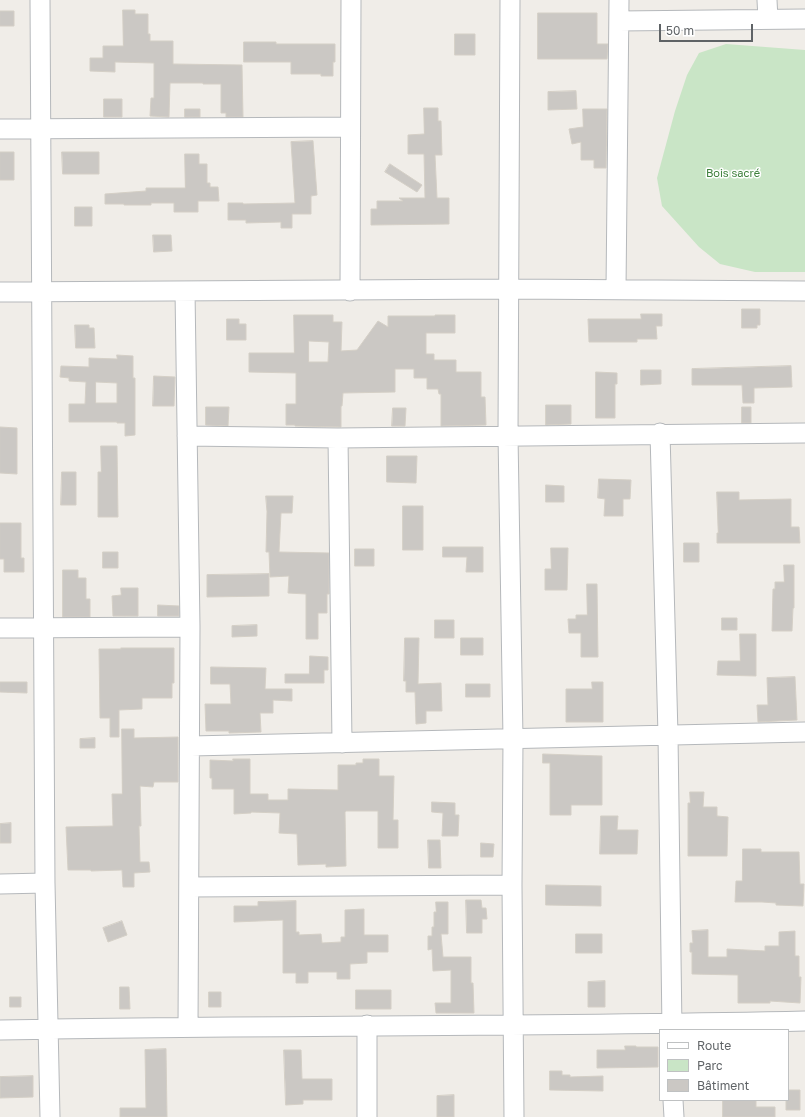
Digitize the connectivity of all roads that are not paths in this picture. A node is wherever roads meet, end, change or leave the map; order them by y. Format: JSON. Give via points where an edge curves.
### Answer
{"nodes":[{"id":1,"x":40,"y":0,"type":"edge"},
{"id":2,"x":350,"y":0,"type":"edge"},
{"id":3,"x":510,"y":0,"type":"edge"},
{"id":4,"x":619,"y":0,"type":"edge"},
{"id":5,"x":767,"y":0,"type":"edge"},
{"id":6,"x":768,"y":19,"type":"junction"},
{"id":7,"x":805,"y":19,"type":"edge"},
{"id":8,"x":619,"y":21,"type":"junction"},
{"id":9,"x":349,"y":127,"type":"junction"},
{"id":10,"x":0,"y":129,"type":"edge"},
{"id":11,"x":41,"y":129,"type":"junction"},
{"id":12,"x":509,"y":289,"type":"junction"},
{"id":13,"x":616,"y":289,"type":"junction"},
{"id":14,"x":185,"y":291,"type":"junction"},
{"id":15,"x":350,"y":291,"type":"junction"},
{"id":16,"x":805,"y":291,"type":"edge"},
{"id":17,"x":0,"y":292,"type":"edge"},
{"id":18,"x":40,"y":292,"type":"junction"},
{"id":19,"x":660,"y":433,"type":"junction"},
{"id":20,"x":805,"y":433,"type":"edge"},
{"id":21,"x":508,"y":435,"type":"junction"},
{"id":22,"x":187,"y":436,"type":"junction"},
{"id":23,"x":338,"y":438,"type":"junction"},
{"id":24,"x":190,"y":627,"type":"junction"},
{"id":25,"x":0,"y":628,"type":"edge"},
{"id":26,"x":44,"y":628,"type":"junction"},
{"id":27,"x":805,"y":732,"type":"edge"},
{"id":28,"x":668,"y":736,"type":"junction"},
{"id":29,"x":513,"y":739,"type":"junction"},
{"id":30,"x":342,"y":742,"type":"junction"},
{"id":31,"x":191,"y":746,"type":"junction"},
{"id":32,"x":45,"y":883,"type":"junction"},
{"id":33,"x":0,"y":884,"type":"edge"},
{"id":34,"x":512,"y":885,"type":"junction"},
{"id":35,"x":189,"y":887,"type":"junction"},
{"id":36,"x":805,"y":1021,"type":"edge"},
{"id":37,"x":367,"y":1025,"type":"junction"},
{"id":38,"x":513,"y":1025,"type":"junction"},
{"id":39,"x":188,"y":1027,"type":"junction"},
{"id":40,"x":672,"y":1027,"type":"edge"},
{"id":41,"x":49,"y":1029,"type":"junction"},
{"id":42,"x":0,"y":1030,"type":"edge"},
{"id":43,"x":673,"y":1101,"type":"edge"},
{"id":44,"x":50,"y":1117,"type":"edge"},
{"id":45,"x":367,"y":1117,"type":"edge"},
{"id":46,"x":514,"y":1117,"type":"edge"},
{"id":47,"x":674,"y":1117,"type":"edge"}],
"edges":[{"from":1,"to":11,"type":"street"},
{"from":2,"to":9,"type":"street"},
{"from":3,"to":12,"type":"street"},
{"from":4,"to":8,"type":"street"},
{"from":5,"to":6,"type":"street"},
{"from":6,"to":7,"type":"street"},
{"from":6,"to":8,"type":"street"},
{"from":8,"to":13,"type":"street"},
{"from":9,"to":11,"type":"street"},
{"from":9,"to":15,"type":"street"},
{"from":10,"to":11,"type":"street"},
{"from":11,"to":18,"type":"street"},
{"from":12,"to":13,"type":"street"},
{"from":12,"to":15,"type":"street"},
{"from":12,"to":21,"type":"street"},
{"from":13,"to":16,"type":"street"},
{"from":14,"to":15,"type":"street"},
{"from":14,"to":18,"type":"street"},
{"from":14,"to":22,"type":"street"},
{"from":17,"to":18,"type":"street"},
{"from":18,"to":26,"type":"street"},
{"from":19,"to":20,"type":"street"},
{"from":19,"to":21,"type":"street"},
{"from":19,"to":28,"type":"street"},
{"from":21,"to":23,"type":"street"},
{"from":21,"to":29,"type":"street"},
{"from":22,"to":23,"type":"street"},
{"from":22,"to":24,"type":"street"},
{"from":23,"to":30,"type":"street"},
{"from":24,"to":26,"type":"street"},
{"from":24,"to":31,"type":"street"},
{"from":25,"to":26,"type":"street"},
{"from":26,"to":32,"type":"street"},
{"from":27,"to":28,"type":"street"},
{"from":28,"to":29,"type":"street"},
{"from":28,"to":40,"type":"street"},
{"from":29,"to":30,"type":"street"},
{"from":29,"to":34,"type":"street"},
{"from":30,"to":31,"type":"street"},
{"from":31,"to":35,"type":"street"},
{"from":32,"to":33,"type":"street"},
{"from":32,"to":41,"type":"street"},
{"from":34,"to":35,"type":"street"},
{"from":34,"to":38,"type":"street"},
{"from":35,"to":39,"type":"street"},
{"from":36,"to":40,"type":"street"},
{"from":37,"to":38,"type":"street"},
{"from":37,"to":39,"type":"street"},
{"from":37,"to":45,"type":"street"},
{"from":38,"to":40,"type":"street"},
{"from":38,"to":46,"type":"street"},
{"from":39,"to":41,"type":"street"},
{"from":41,"to":42,"type":"street"},
{"from":41,"to":44,"type":"street"},
{"from":43,"to":47,"type":"street"}]}
